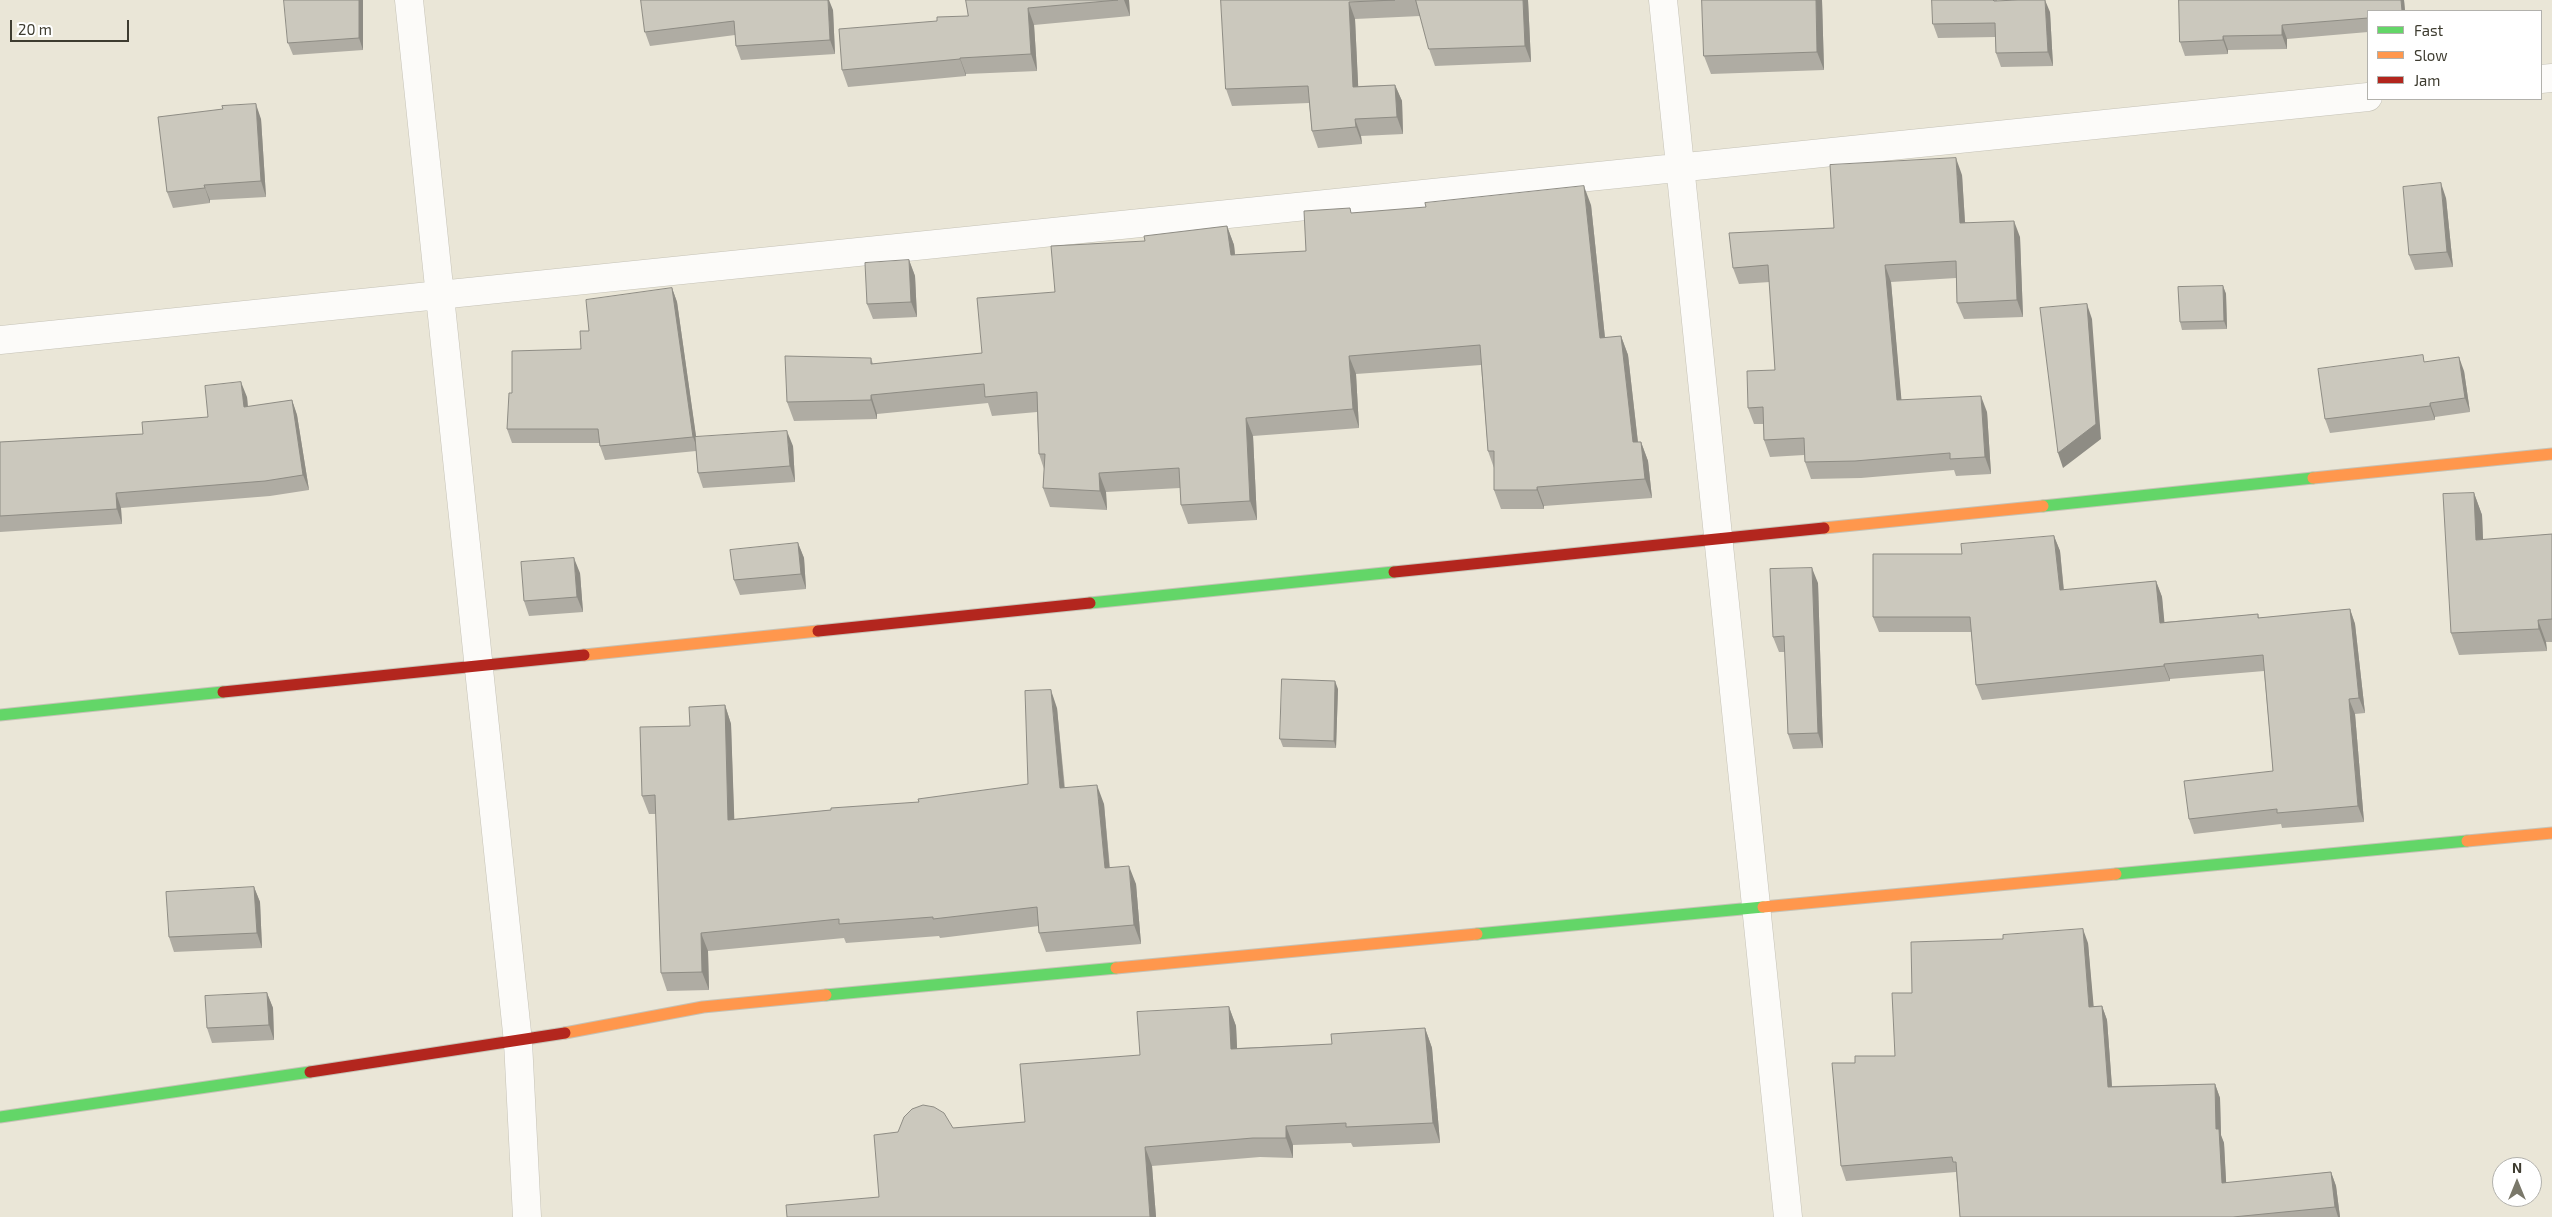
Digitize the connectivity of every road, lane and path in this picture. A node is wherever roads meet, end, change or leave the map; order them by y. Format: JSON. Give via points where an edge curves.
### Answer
{"nodes":[{"id":1,"x":409,"y":0,"type":"edge"},
{"id":2,"x":1663,"y":0,"type":"edge"},
{"id":3,"x":2367,"y":97,"type":"edge"},
{"id":4,"x":1680,"y":168,"type":"junction"},
{"id":5,"x":440,"y":295,"type":"junction"},
{"id":6,"x":0,"y":340,"type":"edge"},
{"id":7,"x":2552,"y":454,"type":"edge"},
{"id":8,"x":1718,"y":539,"type":"junction"},
{"id":9,"x":480,"y":666,"type":"junction"},
{"id":10,"x":0,"y":715,"type":"edge"},
{"id":11,"x":2552,"y":833,"type":"edge"},
{"id":12,"x":1756,"y":908,"type":"junction"},
{"id":13,"x":518,"y":1042,"type":"junction"},
{"id":14,"x":0,"y":1117,"type":"edge"},
{"id":15,"x":527,"y":1217,"type":"edge"},
{"id":16,"x":1788,"y":1217,"type":"edge"}],
"edges":[{"from":1,"to":5,"type":"street"},
{"from":2,"to":4,"type":"street"},
{"from":3,"to":4,"type":"street"},
{"from":4,"to":5,"type":"street"},
{"from":4,"to":8,"type":"street"},
{"from":5,"to":6,"type":"street"},
{"from":5,"to":9,"type":"street"},
{"from":7,"to":8,"type":"street"},
{"from":8,"to":9,"type":"street"},
{"from":8,"to":12,"type":"street"},
{"from":9,"to":10,"type":"street"},
{"from":9,"to":13,"type":"street"},
{"from":11,"to":12,"type":"street"},
{"from":12,"to":13,"type":"street","via":[[703,1007]]},
{"from":12,"to":16,"type":"street"},
{"from":13,"to":14,"type":"street"},
{"from":13,"to":15,"type":"street"}]}
